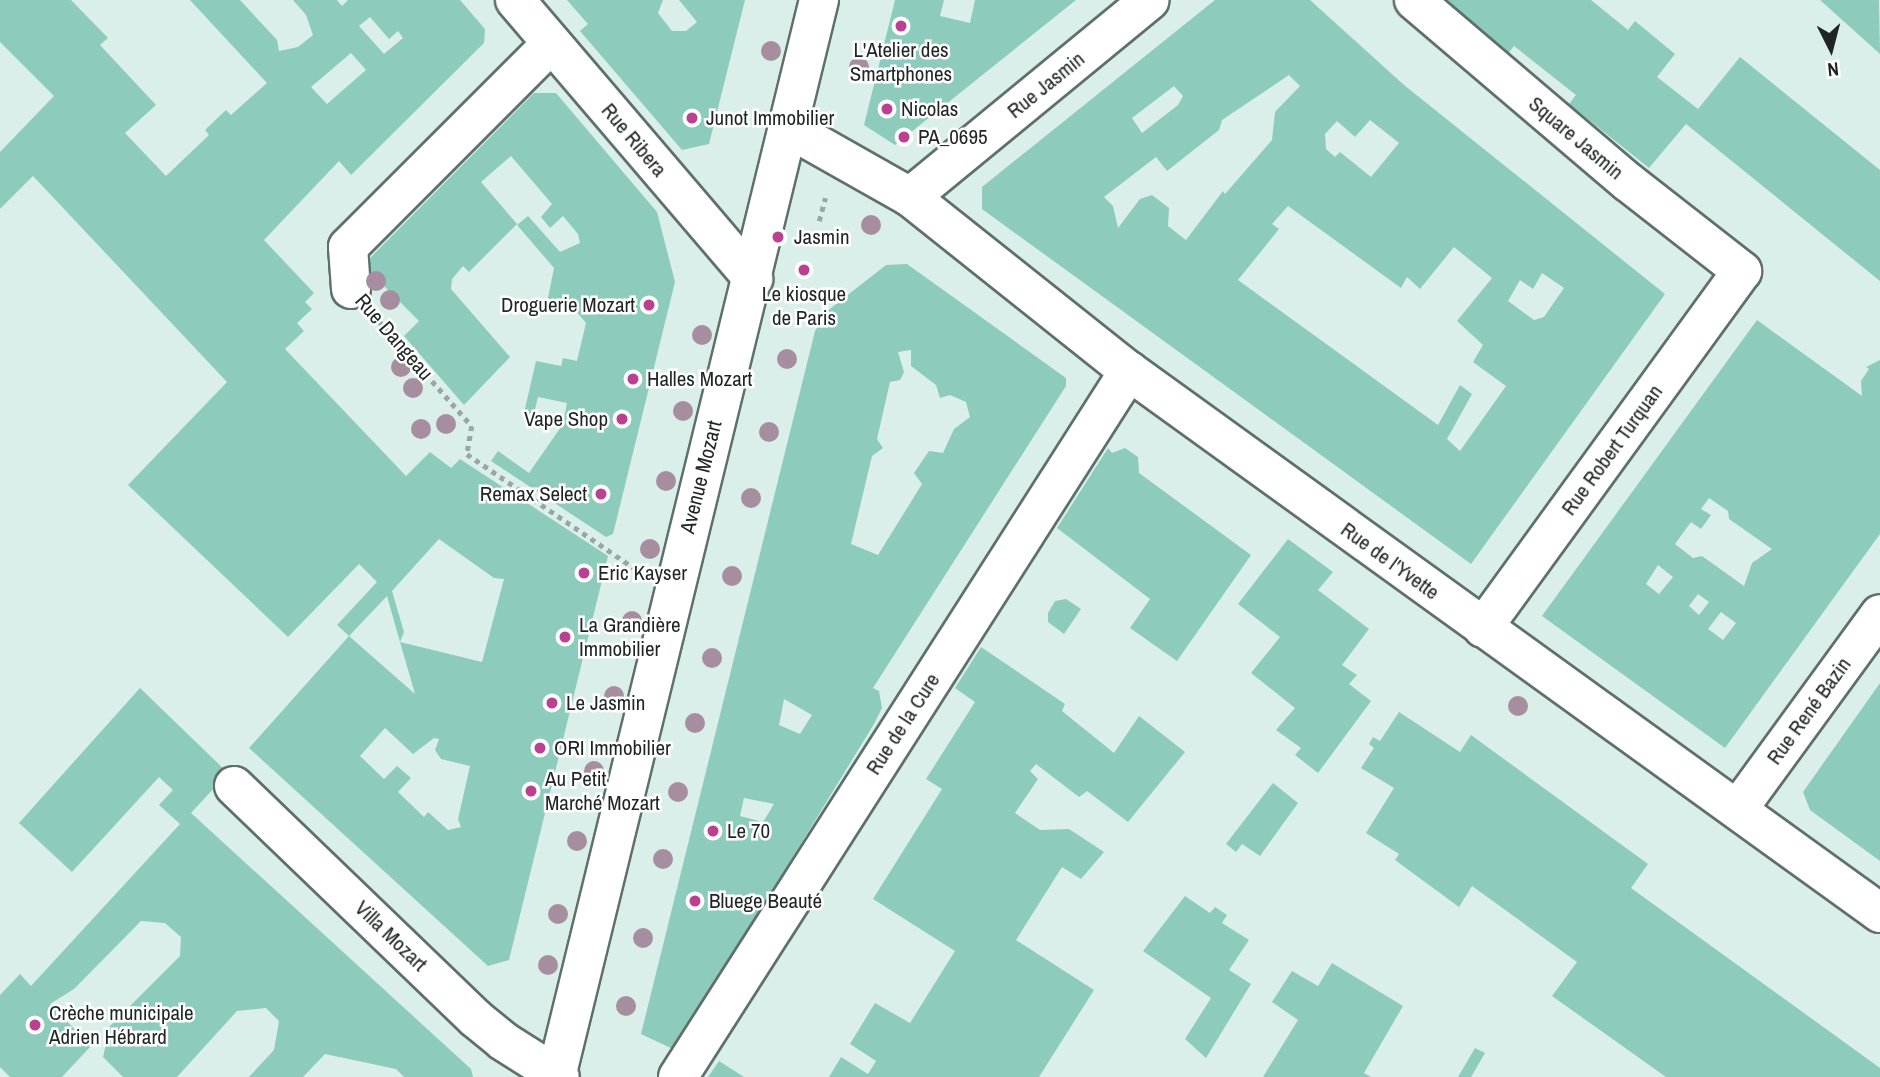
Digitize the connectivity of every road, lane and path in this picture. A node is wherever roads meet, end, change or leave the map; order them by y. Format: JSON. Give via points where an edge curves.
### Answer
{"nodes":[{"id":1,"x":515,"y":0,"type":"edge"},
{"id":2,"x":819,"y":0,"type":"edge"},
{"id":3,"x":1150,"y":0,"type":"edge"},
{"id":4,"x":1414,"y":0,"type":"edge"},
{"id":5,"x":552,"y":43,"type":"junction"},
{"id":6,"x":788,"y":128,"type":"junction"},
{"id":7,"x":909,"y":197,"type":"junction"},
{"id":8,"x":1742,"y":271,"type":"joint"},
{"id":9,"x":753,"y":279,"type":"junction"},
{"id":10,"x":351,"y":289,"type":"joint"},
{"id":11,"x":1129,"y":371,"type":"junction"},
{"id":12,"x":672,"y":594,"type":"junction"},
{"id":13,"x":1880,"y":614,"type":"edge"},
{"id":14,"x":1483,"y":628,"type":"junction"},
{"id":15,"x":234,"y":786,"type":"dead end"},
{"id":16,"x":1738,"y":809,"type":"junction"},
{"id":17,"x":1880,"y":913,"type":"edge"},
{"id":18,"x":557,"y":1077,"type":"edge"},
{"id":19,"x":678,"y":1077,"type":"edge"}],
"edges":[{"from":1,"to":5,"type":"street","name":"Rue Ribera"},
{"from":2,"to":6,"type":"street","name":"Avenue Mozart"},
{"from":3,"to":7,"type":"street","name":"Rue Jasmin"},
{"from":4,"to":8,"type":"street","name":"Square Jasmin","via":[[1628,182]]},
{"from":5,"to":9,"type":"street","name":"Rue Ribera"},
{"from":5,"to":10,"type":"street","name":"Rue Dangeau","via":[[348,247]]},
{"from":6,"to":7,"type":"street","name":"Rue de l'Yvette"},
{"from":6,"to":9,"type":"street","name":"Avenue Mozart"},
{"from":7,"to":11,"type":"street","name":"Rue de l'Yvette"},
{"from":8,"to":14,"type":"street","name":"Rue Robert Turquan"},
{"from":9,"to":12,"type":"street","name":"Avenue Mozart"},
{"from":10,"to":12,"type":"path","name":"Rue Dangeau","via":[[472,426],[467,454]]},
{"from":11,"to":14,"type":"street","name":"Rue de l'Yvette"},
{"from":11,"to":19,"type":"street","name":"Rue de la Cure"},
{"from":12,"to":18,"type":"street","name":"Avenue Mozart"},
{"from":13,"to":16,"type":"street","name":"Rue René Bazin"},
{"from":14,"to":16,"type":"street","name":"Rue de l'Yvette"},
{"from":15,"to":18,"type":"street","name":"Villa Mozart","via":[[475,1018]]},
{"from":16,"to":17,"type":"street","name":"Rue de l'Yvette"}]}
